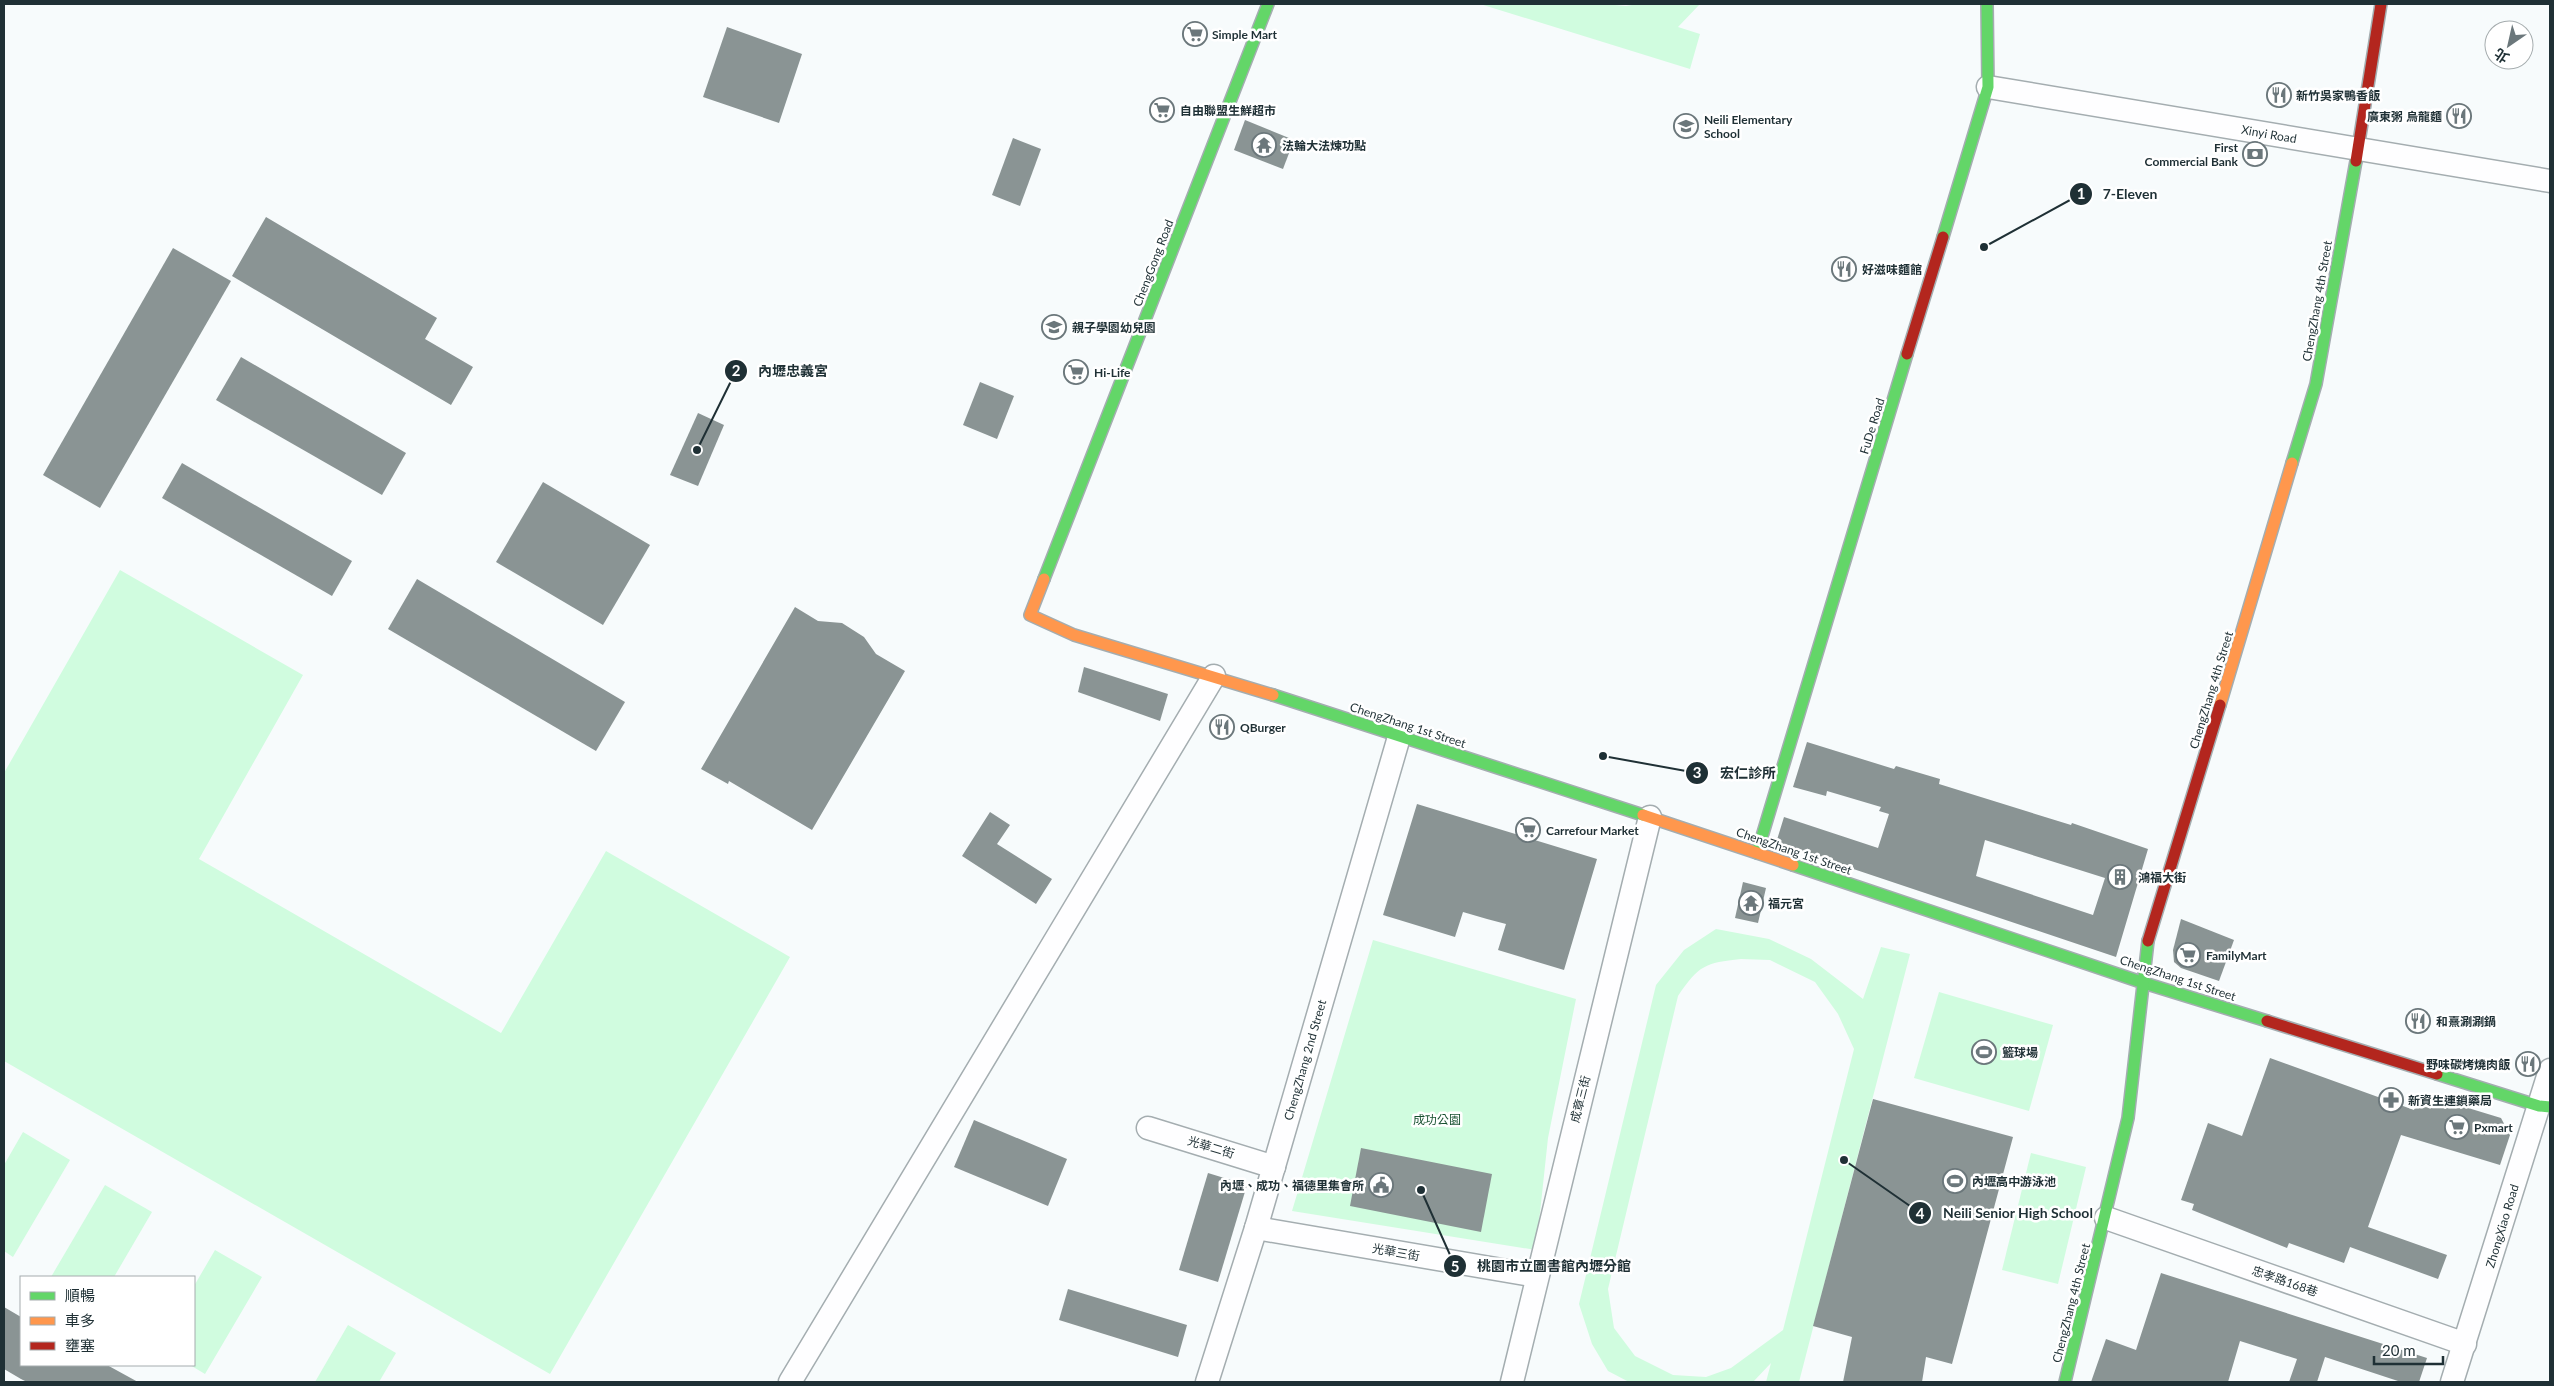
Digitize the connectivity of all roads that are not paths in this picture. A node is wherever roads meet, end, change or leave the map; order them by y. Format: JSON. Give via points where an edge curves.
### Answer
{"nodes":[{"id":1,"x":1268,"y":4,"type":"edge"},
{"id":2,"x":1987,"y":4,"type":"edge"},
{"id":3,"x":2381,"y":4,"type":"edge"},
{"id":4,"x":1988,"y":86,"type":"junction"},
{"id":5,"x":2358,"y":150,"type":"junction"},
{"id":6,"x":2550,"y":181,"type":"edge"},
{"id":7,"x":1030,"y":615,"type":"joint"},
{"id":8,"x":1214,"y":676,"type":"junction"},
{"id":9,"x":1399,"y":737,"type":"junction"},
{"id":10,"x":1650,"y":817,"type":"junction"},
{"id":11,"x":1757,"y":853,"type":"junction"},
{"id":12,"x":2144,"y":983,"type":"junction"},
{"id":13,"x":2550,"y":1070,"type":"edge"},
{"id":14,"x":2545,"y":1107,"type":"edge"},
{"id":15,"x":1148,"y":1128,"type":"dead end"},
{"id":16,"x":1274,"y":1167,"type":"junction"},
{"id":17,"x":2106,"y":1218,"type":"junction"},
{"id":18,"x":1256,"y":1228,"type":"junction"},
{"id":19,"x":1537,"y":1276,"type":"junction"},
{"id":20,"x":2464,"y":1344,"type":"junction"},
{"id":21,"x":790,"y":1380,"type":"edge"},
{"id":22,"x":1207,"y":1382,"type":"edge"},
{"id":23,"x":1512,"y":1382,"type":"edge"},
{"id":24,"x":2065,"y":1382,"type":"edge"},
{"id":25,"x":2452,"y":1382,"type":"edge"}],
"edges":[{"from":1,"to":7,"type":"street","name":"ChengGong Road"},
{"from":2,"to":4,"type":"street","name":"FuDe Road"},
{"from":3,"to":5,"type":"street","name":"ChengZhang 4th Street"},
{"from":4,"to":5,"type":"street","name":"Xinyi Road"},
{"from":4,"to":11,"type":"street","name":"FuDe Road"},
{"from":5,"to":6,"type":"street","name":"Xinyi Road"},
{"from":5,"to":12,"type":"street","name":"ChengZhang 4th Street","via":[[2316,384],[2147,946]]},
{"from":7,"to":8,"type":"street","name":"ChengZhang 1st Street","via":[[1074,635]]},
{"from":8,"to":9,"type":"street","name":"ChengZhang 1st Street"},
{"from":8,"to":21,"type":"street"},
{"from":9,"to":10,"type":"street","name":"ChengZhang 1st Street"},
{"from":9,"to":16,"type":"street","name":"ChengZhang 2nd Street"},
{"from":10,"to":11,"type":"street","name":"ChengZhang 1st Street"},
{"from":10,"to":19,"type":"street","name":"成章三街"},
{"from":11,"to":12,"type":"street","name":"ChengZhang 1st Street"},
{"from":12,"to":14,"type":"street","name":"ChengZhang 1st Street"},
{"from":12,"to":17,"type":"street","name":"ChengZhang 4th Street","via":[[2128,1118]]},
{"from":13,"to":14,"type":"street","name":"ZhongXiao Road"},
{"from":14,"to":20,"type":"street","name":"ZhongXiao Road"},
{"from":15,"to":16,"type":"street","name":"光華二街"},
{"from":16,"to":18,"type":"street","name":"ChengZhang 2nd Street"},
{"from":17,"to":20,"type":"street","name":"忠孝路168巷"},
{"from":17,"to":24,"type":"street","name":"ChengZhang 4th Street"},
{"from":18,"to":19,"type":"street","name":"光華三街"},
{"from":18,"to":22,"type":"street","name":"ChengZhang 2nd Street"},
{"from":19,"to":23,"type":"street","name":"成章三街"},
{"from":20,"to":25,"type":"street","name":"ZhongXiao Road"}]}
